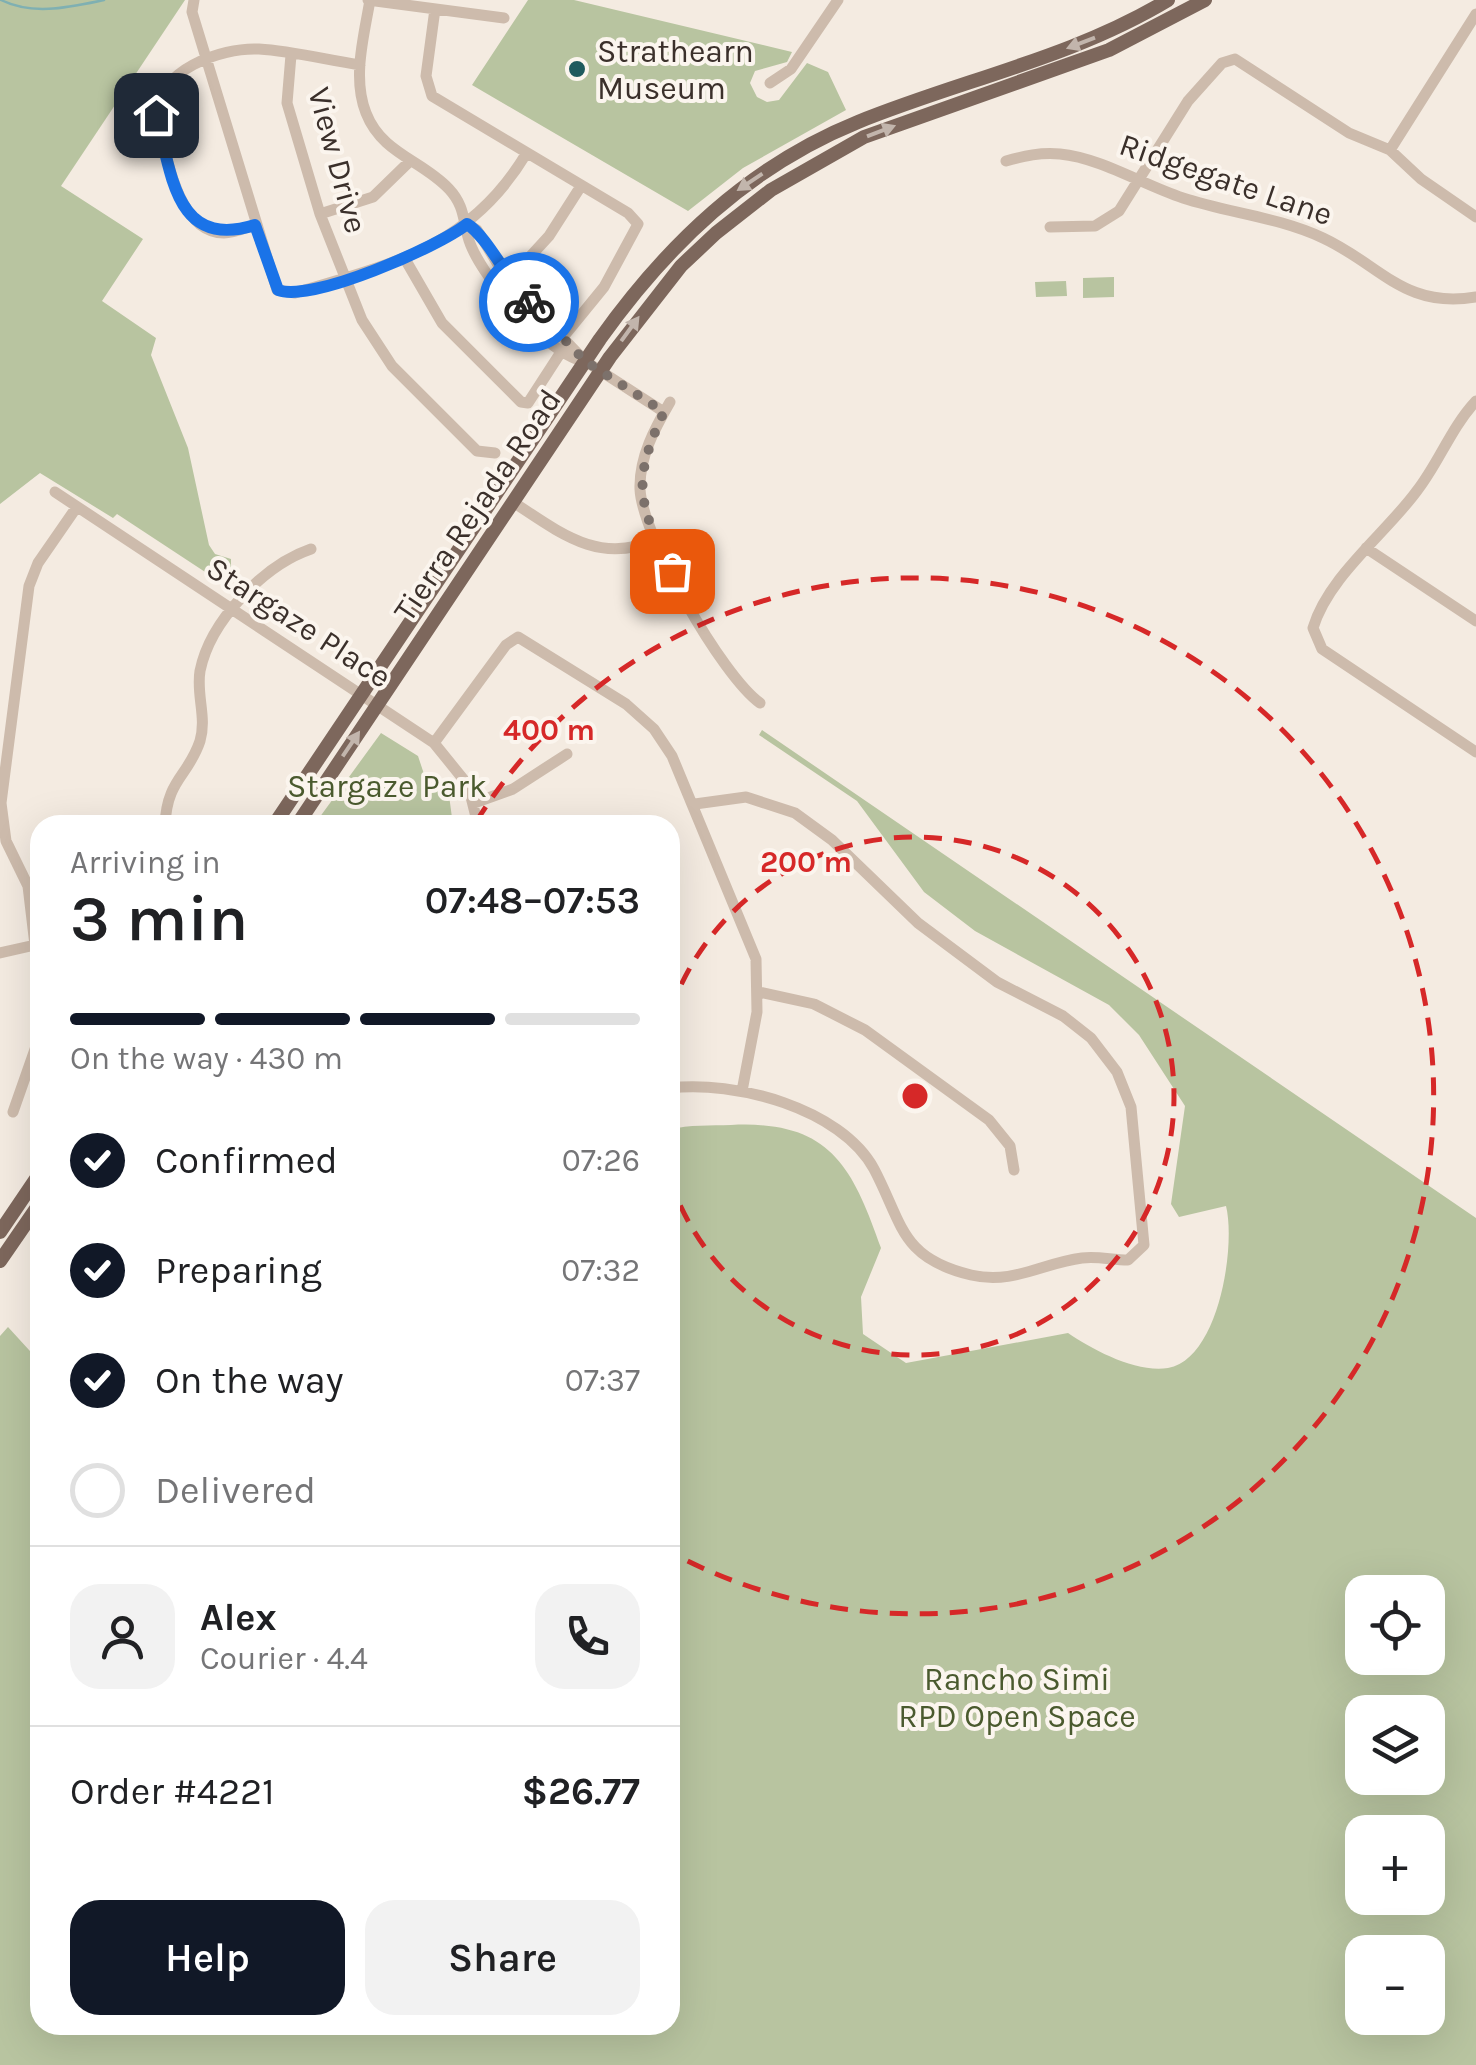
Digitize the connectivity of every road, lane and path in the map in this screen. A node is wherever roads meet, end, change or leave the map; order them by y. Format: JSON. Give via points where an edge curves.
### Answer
{"nodes":[{"id":1,"x":194,"y":0,"type":"edge"},
{"id":2,"x":369,"y":0,"type":"edge"},
{"id":3,"x":838,"y":0,"type":"edge"},
{"id":4,"x":1168,"y":0,"type":"edge"},
{"id":5,"x":1205,"y":0,"type":"edge"},
{"id":6,"x":435,"y":9,"type":"junction"},
{"id":7,"x":1476,"y":14,"type":"edge"},
{"id":8,"x":504,"y":18,"type":"dead end"},
{"id":9,"x":291,"y":55,"type":"junction"},
{"id":10,"x":208,"y":61,"type":"junction"},
{"id":11,"x":360,"y":65,"type":"junction"},
{"id":12,"x":770,"y":84,"type":"dead end"},
{"id":13,"x":1390,"y":150,"type":"junction"},
{"id":14,"x":526,"y":154,"type":"junction"},
{"id":15,"x":1006,"y":161,"type":"dead end"},
{"id":16,"x":410,"y":162,"type":"junction"},
{"id":17,"x":1138,"y":182,"type":"junction"},
{"id":18,"x":581,"y":186,"type":"junction"},
{"id":19,"x":320,"y":214,"type":"junction"},
{"id":20,"x":1476,"y":216,"type":"edge"},
{"id":21,"x":467,"y":224,"type":"junction"},
{"id":22,"x":255,"y":225,"type":"junction"},
{"id":23,"x":1050,"y":227,"type":"dead end"},
{"id":24,"x":405,"y":258,"type":"junction"},
{"id":25,"x":344,"y":278,"type":"junction"},
{"id":26,"x":503,"y":286,"type":"junction"},
{"id":27,"x":1476,"y":298,"type":"edge"},
{"id":28,"x":564,"y":336,"type":"junction"},
{"id":29,"x":561,"y":352,"type":"junction"},
{"id":30,"x":585,"y":361,"type":"junction"},
{"id":31,"x":601,"y":371,"type":"junction"},
{"id":32,"x":1476,"y":401,"type":"edge"},
{"id":33,"x":495,"y":453,"type":"dead end"},
{"id":34,"x":56,"y":492,"type":"dead end"},
{"id":35,"x":513,"y":502,"type":"junction"},
{"id":36,"x":76,"y":508,"type":"junction"},
{"id":37,"x":656,"y":540,"type":"junction"},
{"id":38,"x":1366,"y":548,"type":"junction"},
{"id":39,"x":311,"y":549,"type":"dead end"},
{"id":40,"x":232,"y":613,"type":"junction"},
{"id":41,"x":1476,"y":621,"type":"edge"},
{"id":42,"x":361,"y":695,"type":"junction"},
{"id":43,"x":760,"y":703,"type":"dead end"},
{"id":44,"x":376,"y":705,"type":"junction"},
{"id":45,"x":434,"y":743,"type":"junction"},
{"id":46,"x":1476,"y":752,"type":"edge"},
{"id":47,"x":567,"y":754,"type":"dead end"},
{"id":48,"x":474,"y":802,"type":"junction"},
{"id":49,"x":694,"y":804,"type":"junction"},
{"id":50,"x":166,"y":815,"type":"edge"},
{"id":51,"x":281,"y":815,"type":"edge"},
{"id":52,"x":303,"y":815,"type":"edge"},
{"id":53,"x":476,"y":815,"type":"edge"},
{"id":54,"x":30,"y":878,"type":"edge"},
{"id":55,"x":30,"y":949,"type":"edge"},
{"id":56,"x":0,"y":954,"type":"edge"},
{"id":57,"x":759,"y":992,"type":"junction"},
{"id":58,"x":30,"y":1064,"type":"edge"},
{"id":59,"x":680,"y":1088,"type":"edge"},
{"id":60,"x":742,"y":1091,"type":"junction"},
{"id":61,"x":13,"y":1112,"type":"dead end"},
{"id":62,"x":1014,"y":1170,"type":"dead end"},
{"id":63,"x":30,"y":1188,"type":"edge"},
{"id":64,"x":30,"y":1217,"type":"edge"},
{"id":65,"x":0,"y":1232,"type":"edge"},
{"id":66,"x":0,"y":1260,"type":"edge"}],
"edges":[{"from":1,"to":10,"type":"street"},
{"from":2,"to":6,"type":"street"},
{"from":2,"to":11,"type":"street"},
{"from":3,"to":12,"type":"street","via":[[792,68]]},
{"from":4,"to":30,"type":"main road","name":"Tierra Rejada Road","one_way":true,"via":[[1098,37],[856,122],[800,150],[726,198],[681,240]]},
{"from":31,"to":5,"type":"main road","name":"Tierra Rejada Road","one_way":true,"via":[[680,266],[771,190],[864,137],[1096,56]]},
{"from":6,"to":8,"type":"street"},
{"from":6,"to":14,"type":"street","via":[[426,76],[432,96]]},
{"from":7,"to":13,"type":"street"},
{"from":9,"to":10,"type":"street","via":[[248,50]]},
{"from":9,"to":11,"type":"street"},
{"from":9,"to":19,"type":"street","name":"View Drive","via":[[287,102]]},
{"from":10,"to":22,"type":"street"},
{"from":10,"to":22,"type":"street","via":[[181,70],[158,101],[164,146],[187,213],[227,234]]},
{"from":11,"to":16,"type":"street","via":[[360,96],[373,128]]},
{"from":13,"to":17,"type":"street","via":[[1348,133],[1235,59],[1222,63],[1188,102]]},
{"from":13,"to":20,"type":"street"},
{"from":14,"to":18,"type":"street"},
{"from":14,"to":21,"type":"street","via":[[498,198]]},
{"from":15,"to":17,"type":"street","name":"Ridgegate Lane","via":[[1060,154]]},
{"from":16,"to":19,"type":"street","via":[[373,196]]},
{"from":16,"to":21,"type":"street","via":[[452,191]]},
{"from":17,"to":23,"type":"street","via":[[1108,220],[1079,229]]},
{"from":17,"to":27,"type":"street","name":"Ridgegate Lane","via":[[1318,236],[1413,294]]},
{"from":18,"to":26,"type":"street","via":[[550,236]]},
{"from":18,"to":28,"type":"street","via":[[638,224],[604,287]]},
{"from":19,"to":25,"type":"street","name":"View Drive"},
{"from":21,"to":24,"type":"street"},
{"from":21,"to":26,"type":"street","via":[[468,237]]},
{"from":22,"to":25,"type":"street","via":[[272,283],[287,294]]},
{"from":24,"to":25,"type":"street"},
{"from":24,"to":29,"type":"street","via":[[442,323],[521,402],[528,403]]},
{"from":25,"to":33,"type":"street","name":"View Drive","via":[[392,366],[477,450]]},
{"from":26,"to":28,"type":"street"},
{"from":26,"to":29,"type":"street"},
{"from":28,"to":30,"type":"street"},
{"from":29,"to":30,"type":"street"},
{"from":30,"to":31,"type":"street"},
{"from":30,"to":42,"type":"main road","name":"Tierra Rejada Road"},
{"from":31,"to":35,"type":"main road","name":"Tierra Rejada Road"},
{"from":31,"to":37,"type":"street","via":[[667,407],[640,473]]},
{"from":32,"to":38,"type":"street","via":[[1418,489]]},
{"from":34,"to":36,"type":"street","name":"Stargaze Place"},
{"from":35,"to":37,"type":"street","via":[[588,546],[616,551]]},
{"from":35,"to":44,"type":"main road","name":"Tierra Rejada Road"},
{"from":36,"to":40,"type":"street","name":"Stargaze Place"},
{"from":36,"to":54,"type":"street","via":[[29,586],[2,788],[6,842]]},
{"from":37,"to":43,"type":"street","via":[[712,643],[744,692]]},
{"from":38,"to":41,"type":"street"},
{"from":38,"to":46,"type":"street","via":[[1313,628],[1322,649]]},
{"from":39,"to":40,"type":"street","via":[[269,569]]},
{"from":40,"to":42,"type":"street","name":"Stargaze Place"},
{"from":40,"to":50,"type":"street","via":[[204,658],[202,730],[170,788]]},
{"from":42,"to":44,"type":"street","name":"Stargaze Place"},
{"from":42,"to":51,"type":"main road","name":"Tierra Rejada Road"},
{"from":44,"to":45,"type":"street","name":"Stargaze Place"},
{"from":52,"to":44,"type":"main road","name":"Tierra Rejada Road","one_way":true},
{"from":45,"to":48,"type":"street","name":"Stargaze Place"},
{"from":45,"to":49,"type":"street","via":[[506,645],[525,638],[642,717],[664,742]]},
{"from":47,"to":48,"type":"street","via":[[513,789]]},
{"from":48,"to":53,"type":"street","name":"Stargaze Place"},
{"from":49,"to":57,"type":"street","via":[[752,944]]},
{"from":49,"to":60,"type":"street","via":[[746,797],[795,813],[918,923],[997,982],[1078,1026],[1106,1055],[1131,1107],[1144,1244],[1134,1258],[1096,1257],[1000,1278],[932,1261],[906,1241],[874,1169],[850,1142],[798,1109]]},
{"from":55,"to":56,"type":"street"},
{"from":57,"to":60,"type":"street"},
{"from":57,"to":62,"type":"street","via":[[814,1004],[865,1030],[989,1120],[1010,1146]]},
{"from":58,"to":61,"type":"street"},
{"from":59,"to":60,"type":"street"},
{"from":63,"to":65,"type":"main road"},
{"from":64,"to":66,"type":"main road"}]}
